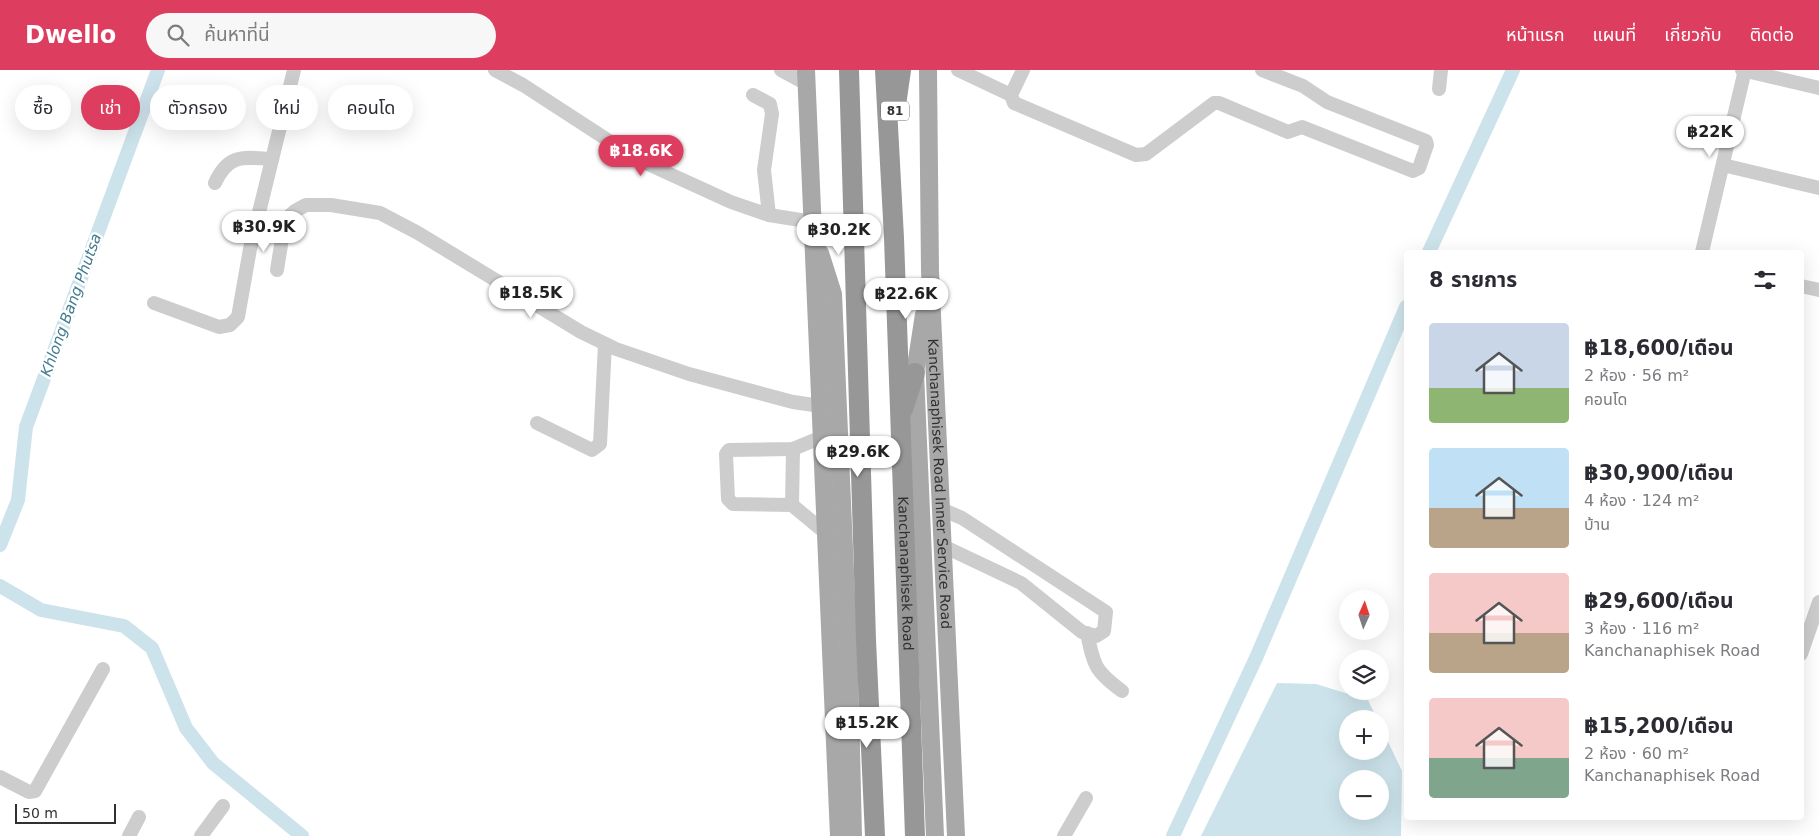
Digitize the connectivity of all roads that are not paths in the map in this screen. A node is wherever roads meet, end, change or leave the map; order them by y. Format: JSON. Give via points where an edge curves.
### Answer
{"nodes":[{"id":1,"x":294,"y":70,"type":"edge"},
{"id":2,"x":495,"y":70,"type":"edge"},
{"id":3,"x":781,"y":70,"type":"edge"},
{"id":4,"x":843,"y":70,"type":"edge"},
{"id":5,"x":849,"y":70,"type":"edge"},
{"id":6,"x":885,"y":70,"type":"edge"},
{"id":7,"x":901,"y":70,"type":"edge"},
{"id":8,"x":928,"y":70,"type":"edge"},
{"id":9,"x":958,"y":70,"type":"edge"},
{"id":10,"x":1023,"y":70,"type":"edge"},
{"id":11,"x":1262,"y":70,"type":"edge"},
{"id":12,"x":1441,"y":70,"type":"edge"},
{"id":13,"x":1744,"y":70,"type":"edge"},
{"id":14,"x":807,"y":77,"type":"edge"},
{"id":15,"x":1819,"y":88,"type":"edge"},
{"id":16,"x":1439,"y":89,"type":"dead end"},
{"id":17,"x":753,"y":95,"type":"dead end"},
{"id":18,"x":1011,"y":95,"type":"junction"},
{"id":19,"x":850,"y":105,"type":"junction"},
{"id":20,"x":890,"y":152,"type":"junction"},
{"id":21,"x":271,"y":159,"type":"junction"},
{"id":22,"x":1723,"y":165,"type":"junction"},
{"id":23,"x":215,"y":183,"type":"dead end"},
{"id":24,"x":1819,"y":188,"type":"edge"},
{"id":25,"x":769,"y":215,"type":"junction"},
{"id":26,"x":813,"y":225,"type":"junction"},
{"id":27,"x":1702,"y":250,"type":"edge"},
{"id":28,"x":277,"y":270,"type":"dead end"},
{"id":29,"x":930,"y":271,"type":"junction"},
{"id":30,"x":1804,"y":287,"type":"edge"},
{"id":31,"x":1819,"y":290,"type":"edge"},
{"id":32,"x":154,"y":303,"type":"dead end"},
{"id":33,"x":605,"y":344,"type":"junction"},
{"id":34,"x":915,"y":373,"type":"junction"},
{"id":35,"x":821,"y":406,"type":"junction"},
{"id":36,"x":899,"y":422,"type":"junction"},
{"id":37,"x":537,"y":423,"type":"dead end"},
{"id":38,"x":822,"y":437,"type":"junction"},
{"id":39,"x":793,"y":449,"type":"junction"},
{"id":40,"x":792,"y":505,"type":"junction"},
{"id":41,"x":941,"y":509,"type":"junction"},
{"id":42,"x":826,"y":534,"type":"junction"},
{"id":43,"x":943,"y":546,"type":"junction"},
{"id":44,"x":1819,"y":602,"type":"edge"},
{"id":45,"x":1087,"y":633,"type":"junction"},
{"id":46,"x":1804,"y":645,"type":"edge"},
{"id":47,"x":103,"y":669,"type":"dead end"},
{"id":48,"x":1122,"y":691,"type":"dead end"},
{"id":49,"x":0,"y":778,"type":"edge"},
{"id":50,"x":1086,"y":798,"type":"dead end"},
{"id":51,"x":224,"y":806,"type":"dead end"},
{"id":52,"x":139,"y":817,"type":"dead end"},
{"id":53,"x":129,"y":836,"type":"edge"},
{"id":54,"x":201,"y":836,"type":"edge"},
{"id":55,"x":839,"y":836,"type":"edge"},
{"id":56,"x":853,"y":836,"type":"edge"},
{"id":57,"x":875,"y":836,"type":"edge"},
{"id":58,"x":915,"y":836,"type":"edge"},
{"id":59,"x":935,"y":836,"type":"edge"},
{"id":60,"x":956,"y":836,"type":"edge"},
{"id":61,"x":1064,"y":836,"type":"edge"}],
"edges":[{"from":1,"to":21,"type":"street"},
{"from":2,"to":25,"type":"street","via":[[524,85],[637,159],[730,202]]},
{"from":3,"to":14,"type":"street"},
{"from":4,"to":19,"type":"highway"},
{"from":5,"to":19,"type":"highway"},
{"from":6,"to":20,"type":"highway","name":"Kanchanaphisek Road"},
{"from":7,"to":20,"type":"highway","number":"81"},
{"from":8,"to":29,"type":"main road","name":"Kanchanaphisek Road Inner Service Road"},
{"from":9,"to":18,"type":"street"},
{"from":10,"to":18,"type":"street"},
{"from":11,"to":18,"type":"street","via":[[1303,86],[1327,102],[1426,141],[1428,146],[1419,168],[1413,171],[1302,128],[1288,132],[1219,103],[1214,103],[1146,154],[1136,155],[1014,103]]},
{"from":12,"to":16,"type":"street"},
{"from":13,"to":15,"type":"street"},
{"from":13,"to":22,"type":"street"},
{"from":14,"to":26,"type":"main road"},
{"from":17,"to":25,"type":"street","via":[[770,104],[771,109],[764,170]]},
{"from":19,"to":57,"type":"highway"},
{"from":20,"to":36,"type":"highway","name":"Kanchanaphisek Road"},
{"from":21,"to":23,"type":"street","via":[[235,160],[222,169]]},
{"from":21,"to":32,"type":"street","via":[[238,317],[230,325],[219,327]]},
{"from":22,"to":24,"type":"street"},
{"from":22,"to":27,"type":"street"},
{"from":25,"to":26,"type":"street"},
{"from":26,"to":35,"type":"main road"},
{"from":26,"to":56,"type":"main road","via":[[834,294]]},
{"from":28,"to":33,"type":"street","via":[[285,220],[295,211],[306,205],[331,205],[380,213]]},
{"from":29,"to":34,"type":"main road"},
{"from":29,"to":41,"type":"main road","name":"Kanchanaphisek Road Inner Service Road"},
{"from":30,"to":31,"type":"street"},
{"from":33,"to":35,"type":"street","via":[[689,374],[793,402]]},
{"from":33,"to":37,"type":"street","via":[[600,444],[592,450]]},
{"from":34,"to":36,"type":"highway"},
{"from":34,"to":59,"type":"main road"},
{"from":35,"to":38,"type":"main road"},
{"from":36,"to":58,"type":"highway","name":"Kanchanaphisek Road"},
{"from":38,"to":39,"type":"street"},
{"from":38,"to":42,"type":"main road"},
{"from":39,"to":40,"type":"street"},
{"from":39,"to":40,"type":"street","via":[[731,449],[726,454],[729,502]]},
{"from":40,"to":42,"type":"street"},
{"from":41,"to":43,"type":"main road","name":"Kanchanaphisek Road Inner Service Road"},
{"from":41,"to":45,"type":"street","via":[[962,518],[1106,612],[1104,631],[1096,636]]},
{"from":42,"to":55,"type":"main road"},
{"from":43,"to":45,"type":"street","via":[[1021,583]]},
{"from":43,"to":60,"type":"main road","name":"Kanchanaphisek Road Inner Service Road"},
{"from":44,"to":46,"type":"street"},
{"from":45,"to":48,"type":"street","via":[[1101,675]]},
{"from":47,"to":49,"type":"street","via":[[35,791]]},
{"from":50,"to":61,"type":"street"},
{"from":51,"to":54,"type":"street"},
{"from":52,"to":53,"type":"street"}]}
